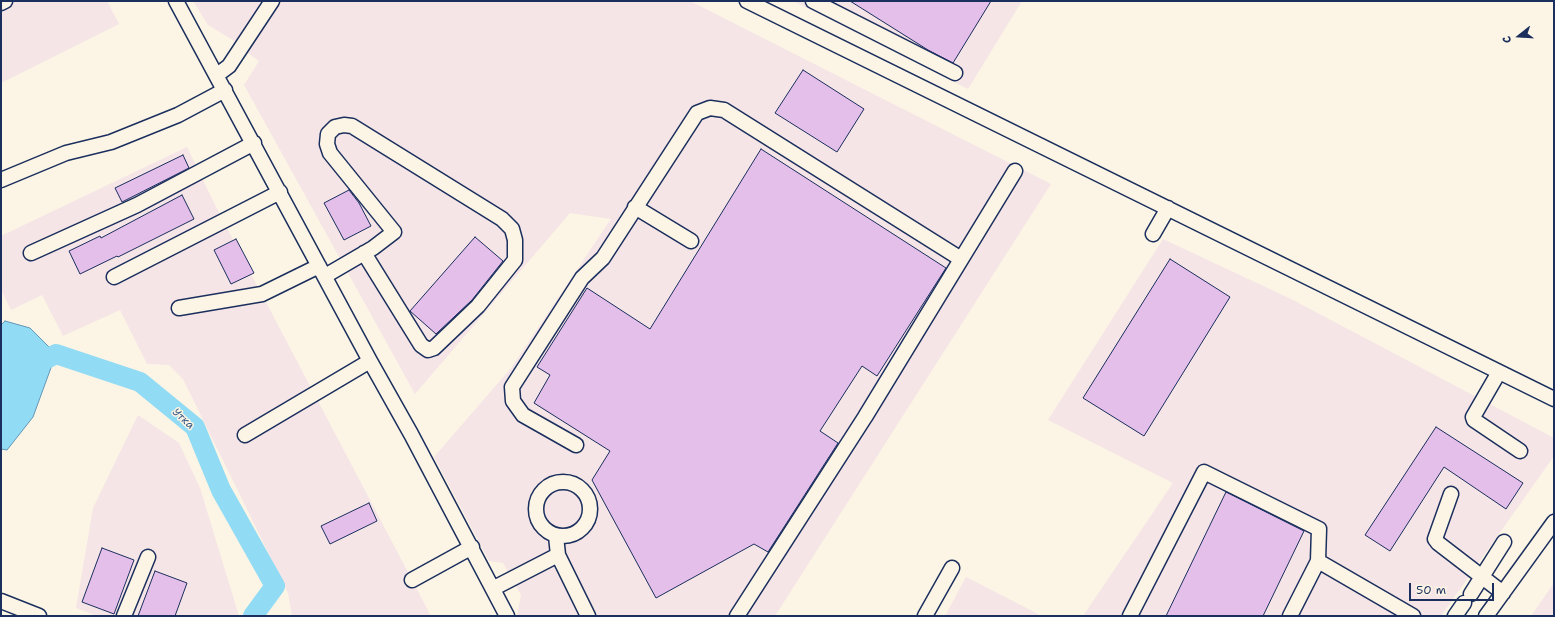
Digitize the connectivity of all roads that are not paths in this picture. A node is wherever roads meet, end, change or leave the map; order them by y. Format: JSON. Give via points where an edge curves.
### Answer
{"nodes":[{"id":1,"x":5,"y":1,"type":"edge"},
{"id":2,"x":176,"y":1,"type":"edge"},
{"id":3,"x":272,"y":1,"type":"edge"},
{"id":4,"x":747,"y":1,"type":"edge"},
{"id":5,"x":813,"y":1,"type":"edge"},
{"id":6,"x":1,"y":3,"type":"edge"},
{"id":7,"x":955,"y":73,"type":"dead end"},
{"id":8,"x":217,"y":75,"type":"junction"},
{"id":9,"x":225,"y":90,"type":"junction"},
{"id":10,"x":254,"y":143,"type":"junction"},
{"id":11,"x":1015,"y":171,"type":"dead end"},
{"id":12,"x":1,"y":180,"type":"edge"},
{"id":13,"x":280,"y":192,"type":"junction"},
{"id":14,"x":635,"y":207,"type":"junction"},
{"id":15,"x":1168,"y":208,"type":"junction"},
{"id":16,"x":1153,"y":234,"type":"dead end"},
{"id":17,"x":691,"y":241,"type":"dead end"},
{"id":18,"x":364,"y":253,"type":"junction"},
{"id":19,"x":31,"y":254,"type":"dead end"},
{"id":20,"x":961,"y":259,"type":"junction"},
{"id":21,"x":322,"y":271,"type":"junction"},
{"id":22,"x":114,"y":277,"type":"dead end"},
{"id":23,"x":179,"y":308,"type":"dead end"},
{"id":24,"x":370,"y":361,"type":"junction"},
{"id":25,"x":1499,"y":372,"type":"junction"},
{"id":26,"x":1554,"y":399,"type":"edge"},
{"id":27,"x":244,"y":435,"type":"dead end"},
{"id":28,"x":576,"y":445,"type":"dead end"},
{"id":29,"x":1520,"y":451,"type":"dead end"},
{"id":30,"x":1451,"y":494,"type":"dead end"},
{"id":31,"x":1554,"y":522,"type":"edge"},
{"id":32,"x":556,"y":536,"type":"dead end"},
{"id":33,"x":1549,"y":540,"type":"edge"},
{"id":34,"x":1504,"y":542,"type":"dead end"},
{"id":35,"x":472,"y":546,"type":"junction"},
{"id":36,"x":558,"y":555,"type":"junction"},
{"id":37,"x":148,"y":557,"type":"dead end"},
{"id":38,"x":1318,"y":561,"type":"junction"},
{"id":39,"x":952,"y":568,"type":"dead end"},
{"id":40,"x":1483,"y":577,"type":"junction"},
{"id":41,"x":412,"y":580,"type":"dead end"},
{"id":42,"x":494,"y":588,"type":"junction"},
{"id":43,"x":1503,"y":593,"type":"junction"},
{"id":44,"x":1,"y":601,"type":"edge"},
{"id":45,"x":504,"y":615,"type":"edge"},
{"id":46,"x":39,"y":616,"type":"edge"},
{"id":47,"x":124,"y":616,"type":"edge"},
{"id":48,"x":588,"y":616,"type":"edge"},
{"id":49,"x":737,"y":616,"type":"edge"},
{"id":50,"x":925,"y":616,"type":"edge"},
{"id":51,"x":1130,"y":616,"type":"edge"},
{"id":52,"x":1290,"y":616,"type":"edge"},
{"id":53,"x":1413,"y":616,"type":"edge"},
{"id":54,"x":1455,"y":616,"type":"edge"},
{"id":55,"x":1486,"y":616,"type":"edge"}],
"edges":[{"from":1,"to":6,"type":"street"},
{"from":2,"to":8,"type":"street"},
{"from":3,"to":8,"type":"street","via":[[229,66]]},
{"from":4,"to":15,"type":"street"},
{"from":5,"to":7,"type":"street"},
{"from":8,"to":9,"type":"street"},
{"from":9,"to":10,"type":"street"},
{"from":9,"to":12,"type":"street","via":[[178,115],[111,142],[66,153]]},
{"from":10,"to":13,"type":"street"},
{"from":10,"to":19,"type":"street","via":[[137,205]]},
{"from":11,"to":20,"type":"street"},
{"from":13,"to":21,"type":"street"},
{"from":13,"to":22,"type":"street"},
{"from":14,"to":17,"type":"street"},
{"from":14,"to":20,"type":"street","via":[[696,113],[710,108],[724,110]]},
{"from":14,"to":28,"type":"street","via":[[604,258],[582,278],[512,387],[513,401],[523,415]]},
{"from":15,"to":16,"type":"street"},
{"from":15,"to":25,"type":"street"},
{"from":18,"to":18,"type":"street","via":[[394,232],[330,153],[327,144],[328,134],[335,127],[344,125],[352,126],[502,218],[512,229],[515,240],[515,260],[478,306],[434,348],[428,350],[421,345]]},
{"from":18,"to":21,"type":"street"},
{"from":20,"to":49,"type":"street","via":[[865,417]]},
{"from":21,"to":23,"type":"street","via":[[262,294]]},
{"from":21,"to":24,"type":"street"},
{"from":24,"to":27,"type":"street"},
{"from":24,"to":35,"type":"street"},
{"from":25,"to":26,"type":"street"},
{"from":25,"to":29,"type":"street","via":[[1473,417]]},
{"from":30,"to":40,"type":"street","via":[[1435,539]]},
{"from":31,"to":33,"type":"street"},
{"from":32,"to":36,"type":"street"},
{"from":33,"to":43,"type":"street"},
{"from":34,"to":40,"type":"street"},
{"from":35,"to":41,"type":"street"},
{"from":35,"to":42,"type":"street"},
{"from":36,"to":42,"type":"street"},
{"from":36,"to":48,"type":"street"},
{"from":37,"to":47,"type":"street"},
{"from":38,"to":51,"type":"street","via":[[1319,529],[1204,472]]},
{"from":38,"to":52,"type":"street"},
{"from":38,"to":53,"type":"street"},
{"from":39,"to":50,"type":"street"},
{"from":40,"to":43,"type":"street"},
{"from":40,"to":54,"type":"street"},
{"from":42,"to":45,"type":"street"},
{"from":43,"to":55,"type":"street"},
{"from":44,"to":46,"type":"street"}]}
